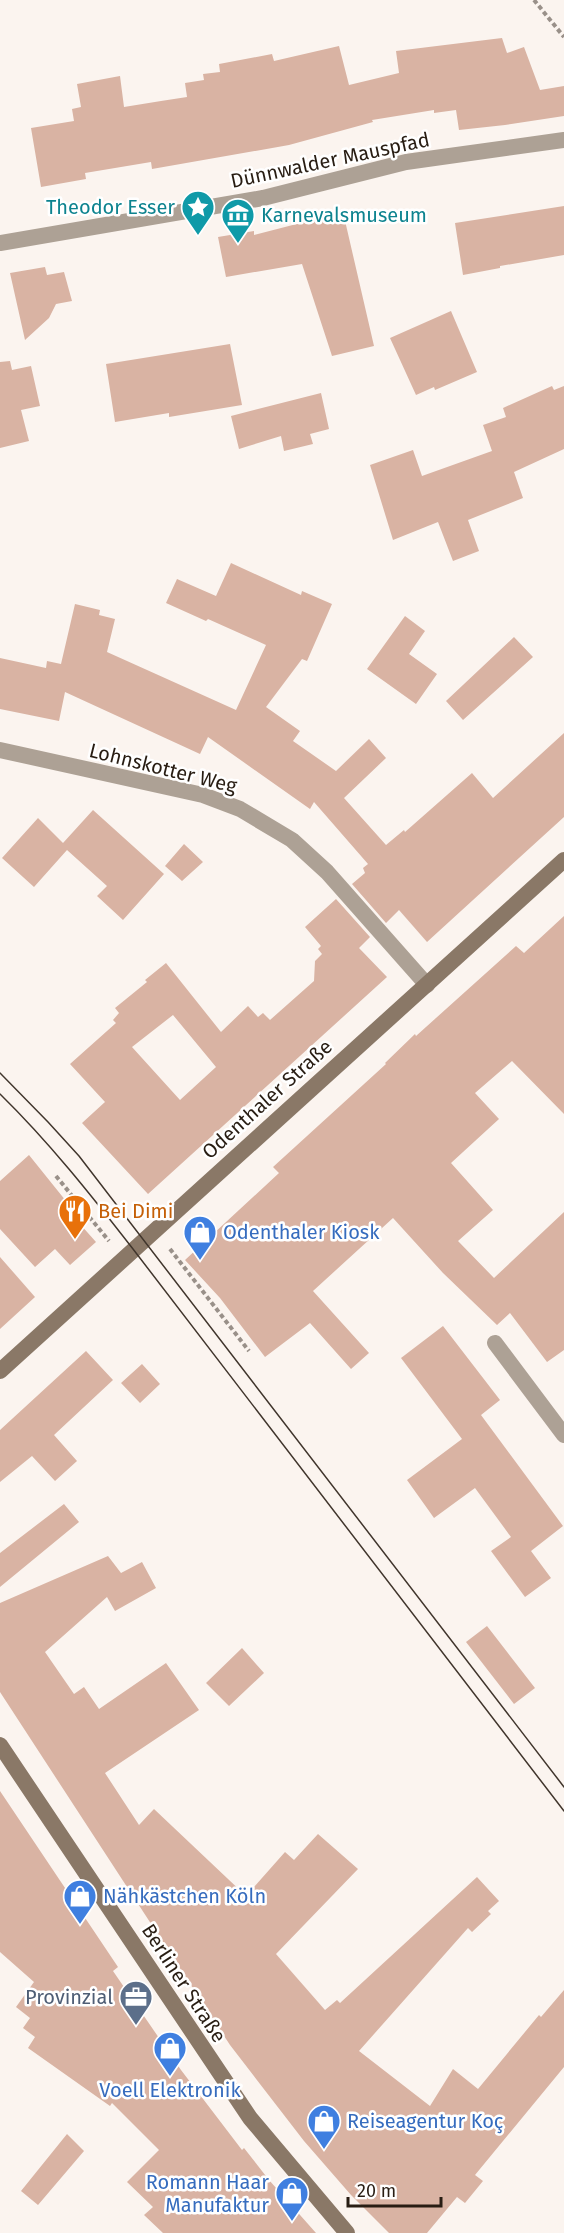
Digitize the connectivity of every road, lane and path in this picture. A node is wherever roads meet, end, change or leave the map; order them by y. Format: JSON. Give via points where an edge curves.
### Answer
{"nodes":[{"id":1,"x":534,"y":0,"type":"edge"},
{"id":2,"x":564,"y":37,"type":"edge"},
{"id":3,"x":564,"y":140,"type":"edge"},
{"id":4,"x":0,"y":243,"type":"edge"},
{"id":5,"x":0,"y":750,"type":"edge"},
{"id":6,"x":564,"y":860,"type":"edge"},
{"id":7,"x":427,"y":985,"type":"junction"},
{"id":8,"x":56,"y":1176,"type":"dead end"},
{"id":9,"x":155,"y":1229,"type":"junction"},
{"id":10,"x":123,"y":1258,"type":"junction"},
{"id":11,"x":495,"y":1343,"type":"dead end"},
{"id":12,"x":249,"y":1351,"type":"dead end"},
{"id":13,"x":0,"y":1371,"type":"edge"},
{"id":14,"x":564,"y":1435,"type":"edge"},
{"id":15,"x":0,"y":1745,"type":"edge"},
{"id":16,"x":346,"y":2233,"type":"edge"}],
"edges":[{"from":1,"to":2,"type":"path"},
{"from":3,"to":4,"type":"street","name":"Dünnwalder Mauspfad","via":[[406,162],[262,198]]},
{"from":5,"to":7,"type":"street","name":"Lohnskotter Weg","via":[[203,795],[240,809],[292,840],[327,872]]},
{"from":6,"to":7,"type":"main road","name":"Odenthaler Straße"},
{"from":7,"to":9,"type":"main road","name":"Odenthaler Straße"},
{"from":8,"to":10,"type":"path"},
{"from":9,"to":10,"type":"main road","name":"Odenthaler Straße"},
{"from":9,"to":12,"type":"path"},
{"from":10,"to":13,"type":"main road","name":"Odenthaler Straße"},
{"from":11,"to":14,"type":"street"},
{"from":15,"to":16,"type":"main road","name":"Berliner Straße","via":[[250,2118]]}]}
